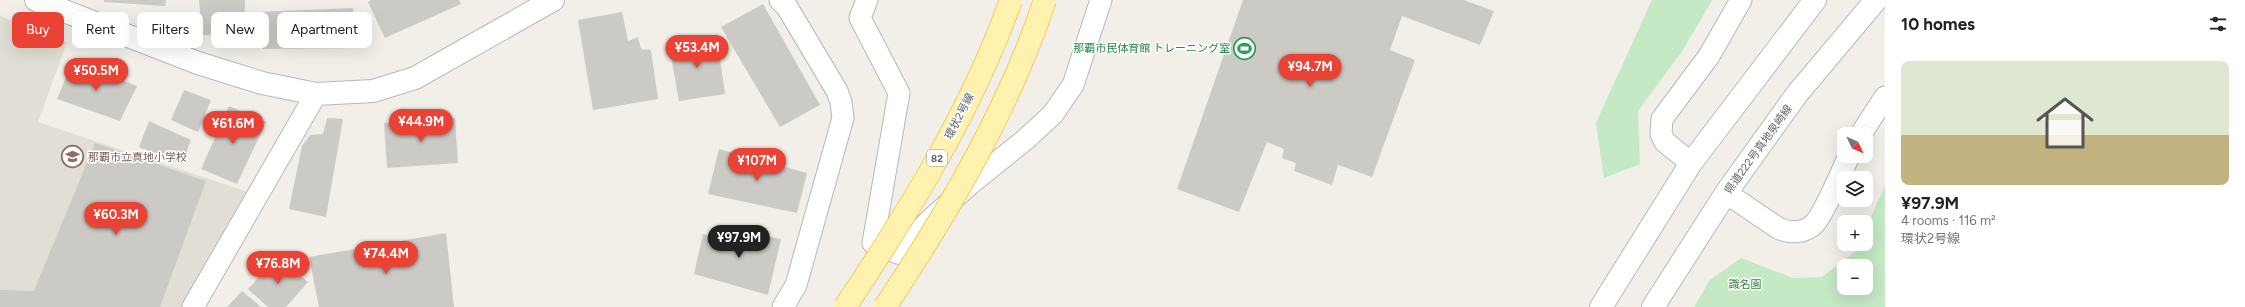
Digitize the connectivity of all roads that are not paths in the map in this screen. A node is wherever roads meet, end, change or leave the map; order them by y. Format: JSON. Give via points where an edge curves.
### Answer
{"nodes":[{"id":1,"x":36,"y":0,"type":"edge"},
{"id":2,"x":553,"y":0,"type":"edge"},
{"id":3,"x":780,"y":0,"type":"edge"},
{"id":4,"x":867,"y":0,"type":"edge"},
{"id":5,"x":1010,"y":0,"type":"edge"},
{"id":6,"x":1045,"y":0,"type":"edge"},
{"id":7,"x":1101,"y":0,"type":"edge"},
{"id":8,"x":1741,"y":0,"type":"edge"},
{"id":9,"x":1815,"y":0,"type":"edge"},
{"id":10,"x":1876,"y":0,"type":"edge"},
{"id":11,"x":316,"y":94,"type":"junction"},
{"id":12,"x":1885,"y":97,"type":"edge"},
{"id":13,"x":1866,"y":127,"type":"edge"},
{"id":14,"x":1691,"y":163,"type":"junction"},
{"id":15,"x":1845,"y":163,"type":"edge"},
{"id":16,"x":1726,"y":193,"type":"junction"},
{"id":17,"x":193,"y":307,"type":"edge"},
{"id":18,"x":783,"y":307,"type":"edge"},
{"id":19,"x":845,"y":307,"type":"edge"},
{"id":20,"x":885,"y":307,"type":"edge"},
{"id":21,"x":1602,"y":307,"type":"edge"},
{"id":22,"x":1653,"y":307,"type":"edge"}],
"edges":[{"from":1,"to":11,"type":"main road","via":[[198,63],[262,83]]},
{"from":2,"to":11,"type":"main road","via":[[415,78],[373,91]]},
{"from":3,"to":18,"type":"street","via":[[787,7],[837,91],[843,118],[796,285]]},
{"from":4,"to":7,"type":"street","via":[[860,18],[899,93],[873,243],[898,254],[969,185],[1053,114],[1073,85]]},
{"from":5,"to":19,"type":"main road","name":"環状2号線","number":"82","bridge":true,"via":[[980,73],[944,145],[899,224]]},
{"from":6,"to":20,"type":"main road","bridge":true,"via":[[1019,66],[968,170],[931,235]]},
{"from":8,"to":14,"type":"street","via":[[1709,56],[1662,119],[1661,134],[1665,142]]},
{"from":9,"to":14,"type":"main road"},
{"from":10,"to":16,"type":"main road","name":"県道222号真地泉崎線","via":[[1797,94]]},
{"from":11,"to":17,"type":"street"},
{"from":12,"to":13,"type":"street"},
{"from":14,"to":21,"type":"main road"},
{"from":15,"to":16,"type":"street","via":[[1815,223],[1797,232],[1787,232],[1778,228]]},
{"from":16,"to":22,"type":"main road","name":"県道222号真地泉崎線"}]}
